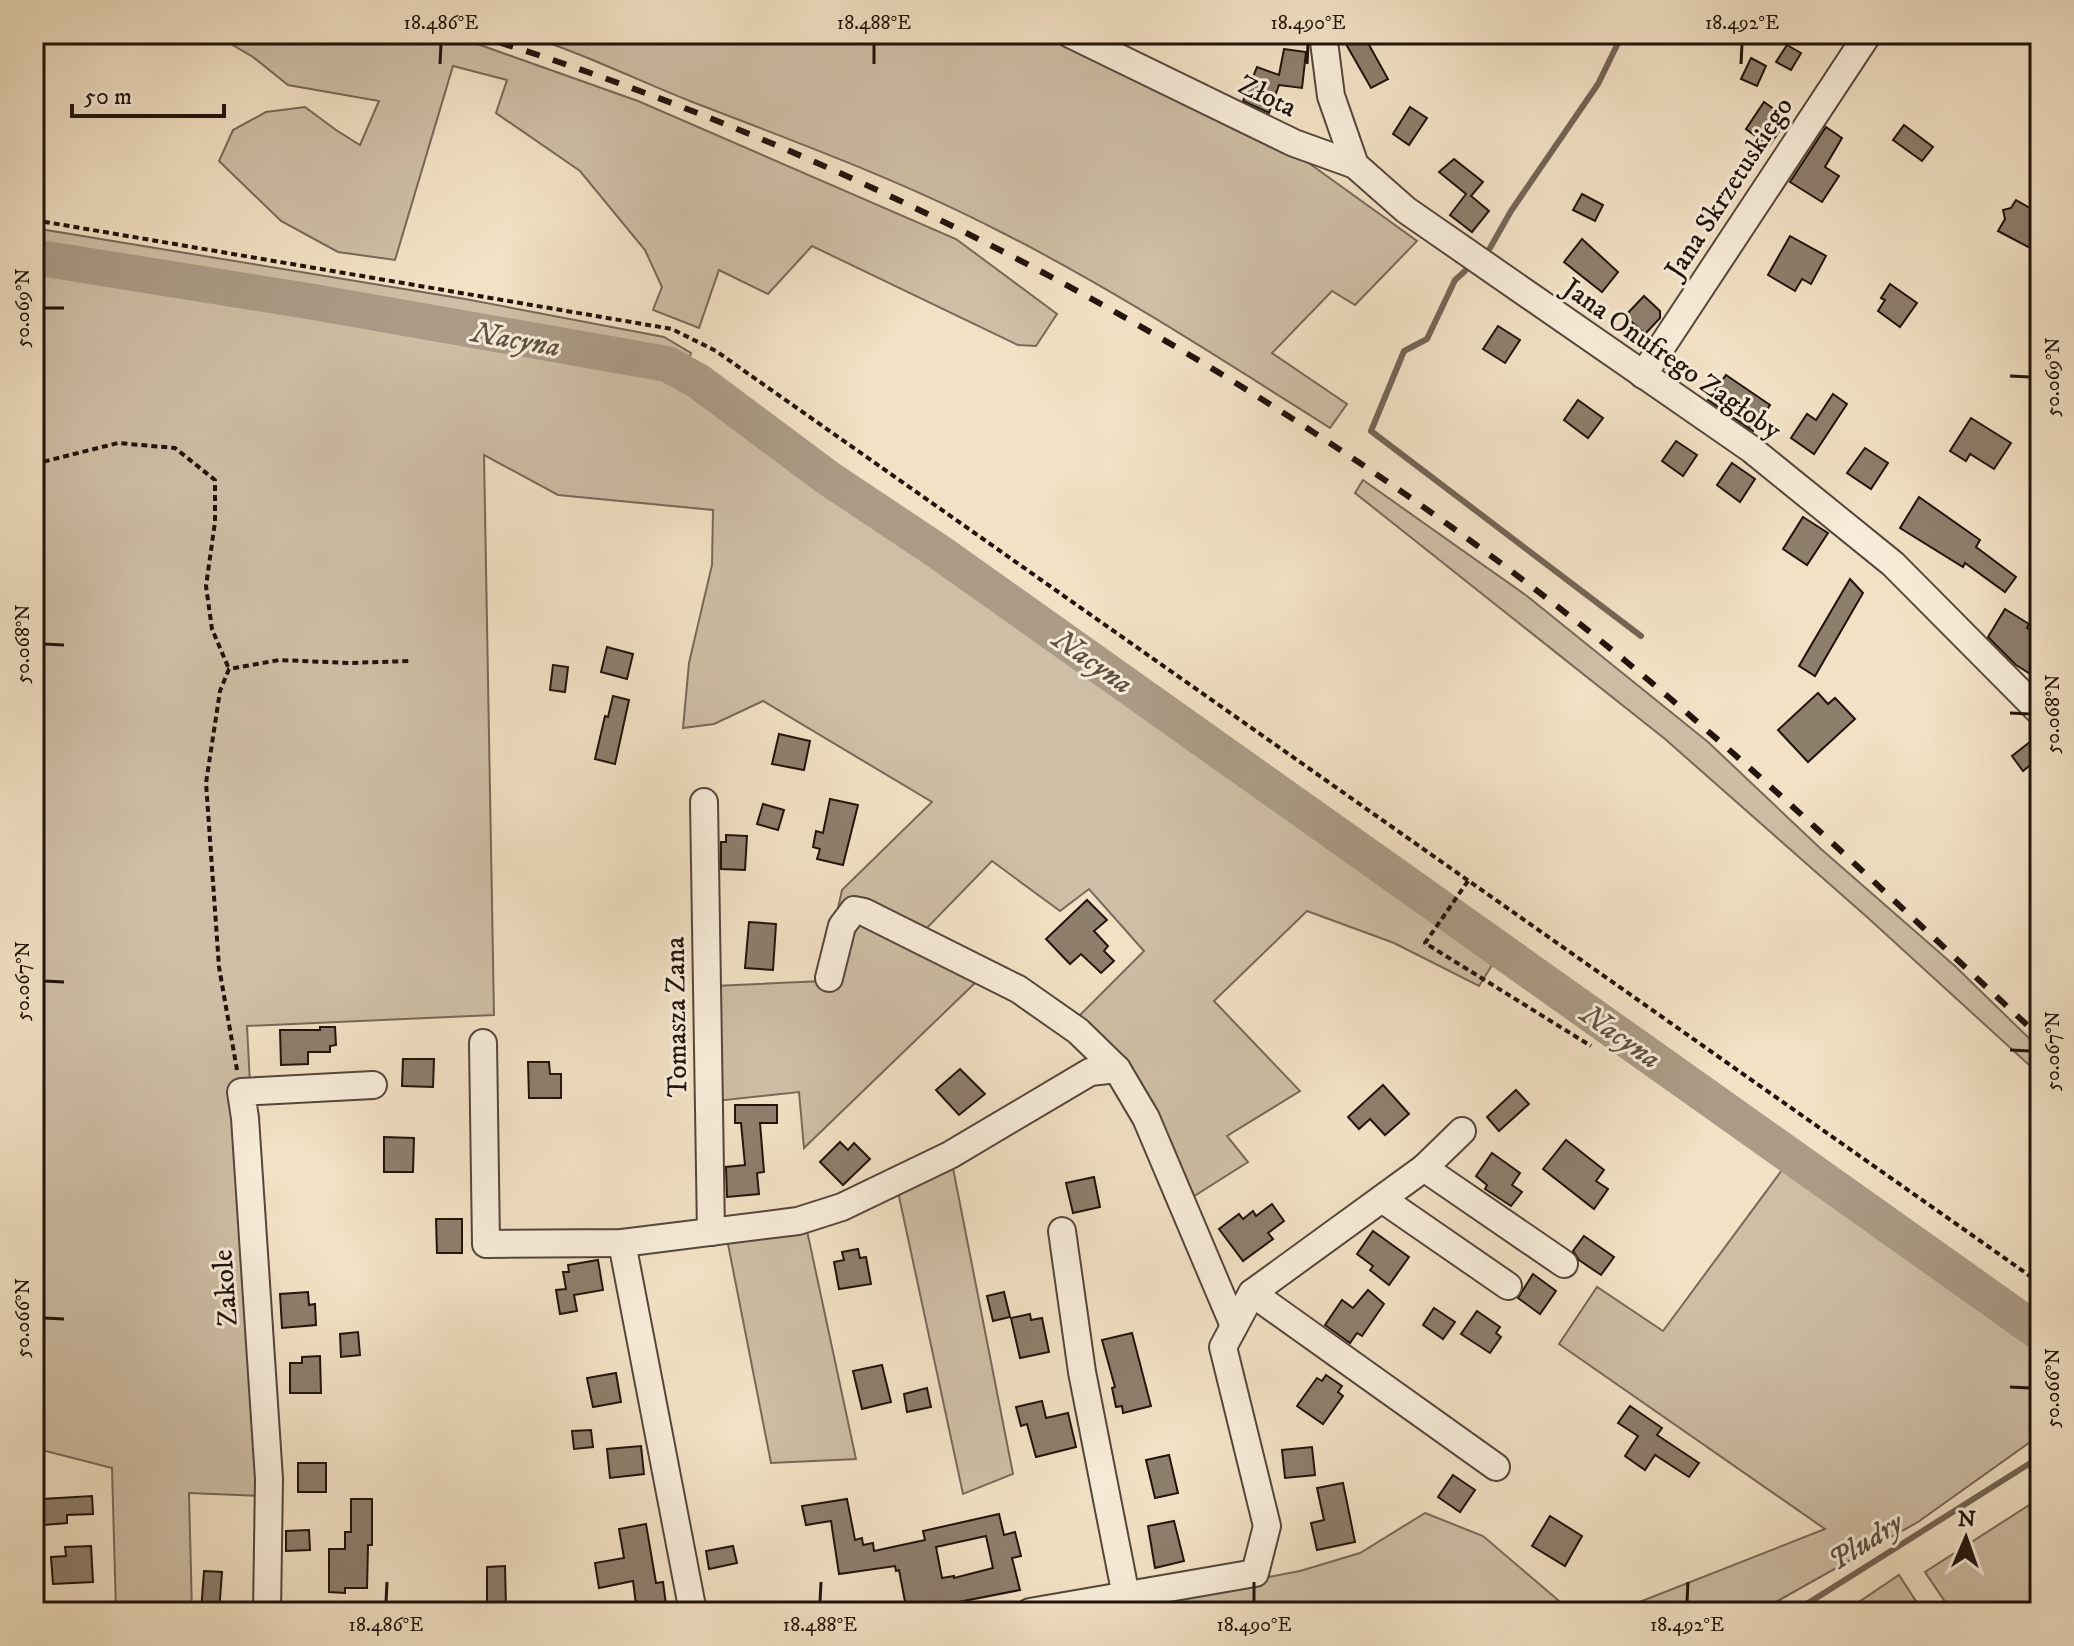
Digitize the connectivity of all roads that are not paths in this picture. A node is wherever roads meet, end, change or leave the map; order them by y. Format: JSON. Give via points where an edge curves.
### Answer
{"nodes":[{"id":1,"x":1070,"y":34,"type":"edge"},
{"id":2,"x":1323,"y":34,"type":"edge"},
{"id":3,"x":1868,"y":34,"type":"edge"},
{"id":4,"x":1355,"y":165,"type":"junction"},
{"id":5,"x":1643,"y":375,"type":"junction"},
{"id":6,"x":2036,"y":702,"type":"edge"},
{"id":7,"x":704,"y":802,"type":"dead end"},
{"id":8,"x":829,"y":978,"type":"dead end"},
{"id":9,"x":483,"y":1043,"type":"dead end"},
{"id":10,"x":1117,"y":1069,"type":"junction"},
{"id":11,"x":373,"y":1085,"type":"dead end"},
{"id":12,"x":1462,"y":1131,"type":"dead end"},
{"id":13,"x":1424,"y":1168,"type":"junction"},
{"id":14,"x":1382,"y":1199,"type":"junction"},
{"id":15,"x":1062,"y":1231,"type":"dead end"},
{"id":16,"x":711,"y":1232,"type":"junction"},
{"id":17,"x":622,"y":1243,"type":"junction"},
{"id":18,"x":1564,"y":1264,"type":"dead end"},
{"id":19,"x":1508,"y":1286,"type":"dead end"},
{"id":20,"x":1252,"y":1293,"type":"junction"},
{"id":21,"x":1234,"y":1326,"type":"junction"},
{"id":22,"x":1496,"y":1467,"type":"dead end"},
{"id":23,"x":1126,"y":1596,"type":"junction"},
{"id":24,"x":267,"y":1612,"type":"edge"},
{"id":25,"x":693,"y":1612,"type":"edge"},
{"id":26,"x":1030,"y":1612,"type":"edge"}],
"edges":[{"from":1,"to":4,"type":"street","name":"Złota","via":[[1294,143]]},
{"from":2,"to":4,"type":"street","name":"Jana Onufrego Zagłoby","via":[[1331,96]]},
{"from":3,"to":5,"type":"street","name":"Jana Skrzetuskiego"},
{"from":4,"to":5,"type":"street","name":"Jana Onufrego Zagłoby","via":[[1406,210]]},
{"from":5,"to":6,"type":"street","name":"Jana Onufrego Zagłoby","via":[[1751,449],[1893,564]]},
{"from":7,"to":16,"type":"street","name":"Tomasza Zana"},
{"from":8,"to":10,"type":"street","via":[[842,926],[854,910],[864,912],[1018,989],[1078,1031]]},
{"from":9,"to":17,"type":"street","via":[[486,1244]]},
{"from":10,"to":16,"type":"street","via":[[1090,1072],[950,1155],[842,1207],[798,1221]]},
{"from":10,"to":21,"type":"street","via":[[1146,1118]]},
{"from":11,"to":24,"type":"street","name":"Zakole","via":[[241,1092],[269,1479]]},
{"from":12,"to":13,"type":"street"},
{"from":13,"to":14,"type":"street"},
{"from":13,"to":18,"type":"street"},
{"from":14,"to":19,"type":"street"},
{"from":14,"to":20,"type":"street"},
{"from":15,"to":23,"type":"street","via":[[1082,1372]]},
{"from":16,"to":17,"type":"street"},
{"from":17,"to":25,"type":"street"},
{"from":20,"to":21,"type":"street"},
{"from":20,"to":22,"type":"street"},
{"from":21,"to":23,"type":"street","via":[[1223,1347],[1267,1526],[1255,1573]]},
{"from":23,"to":26,"type":"street"}]}
